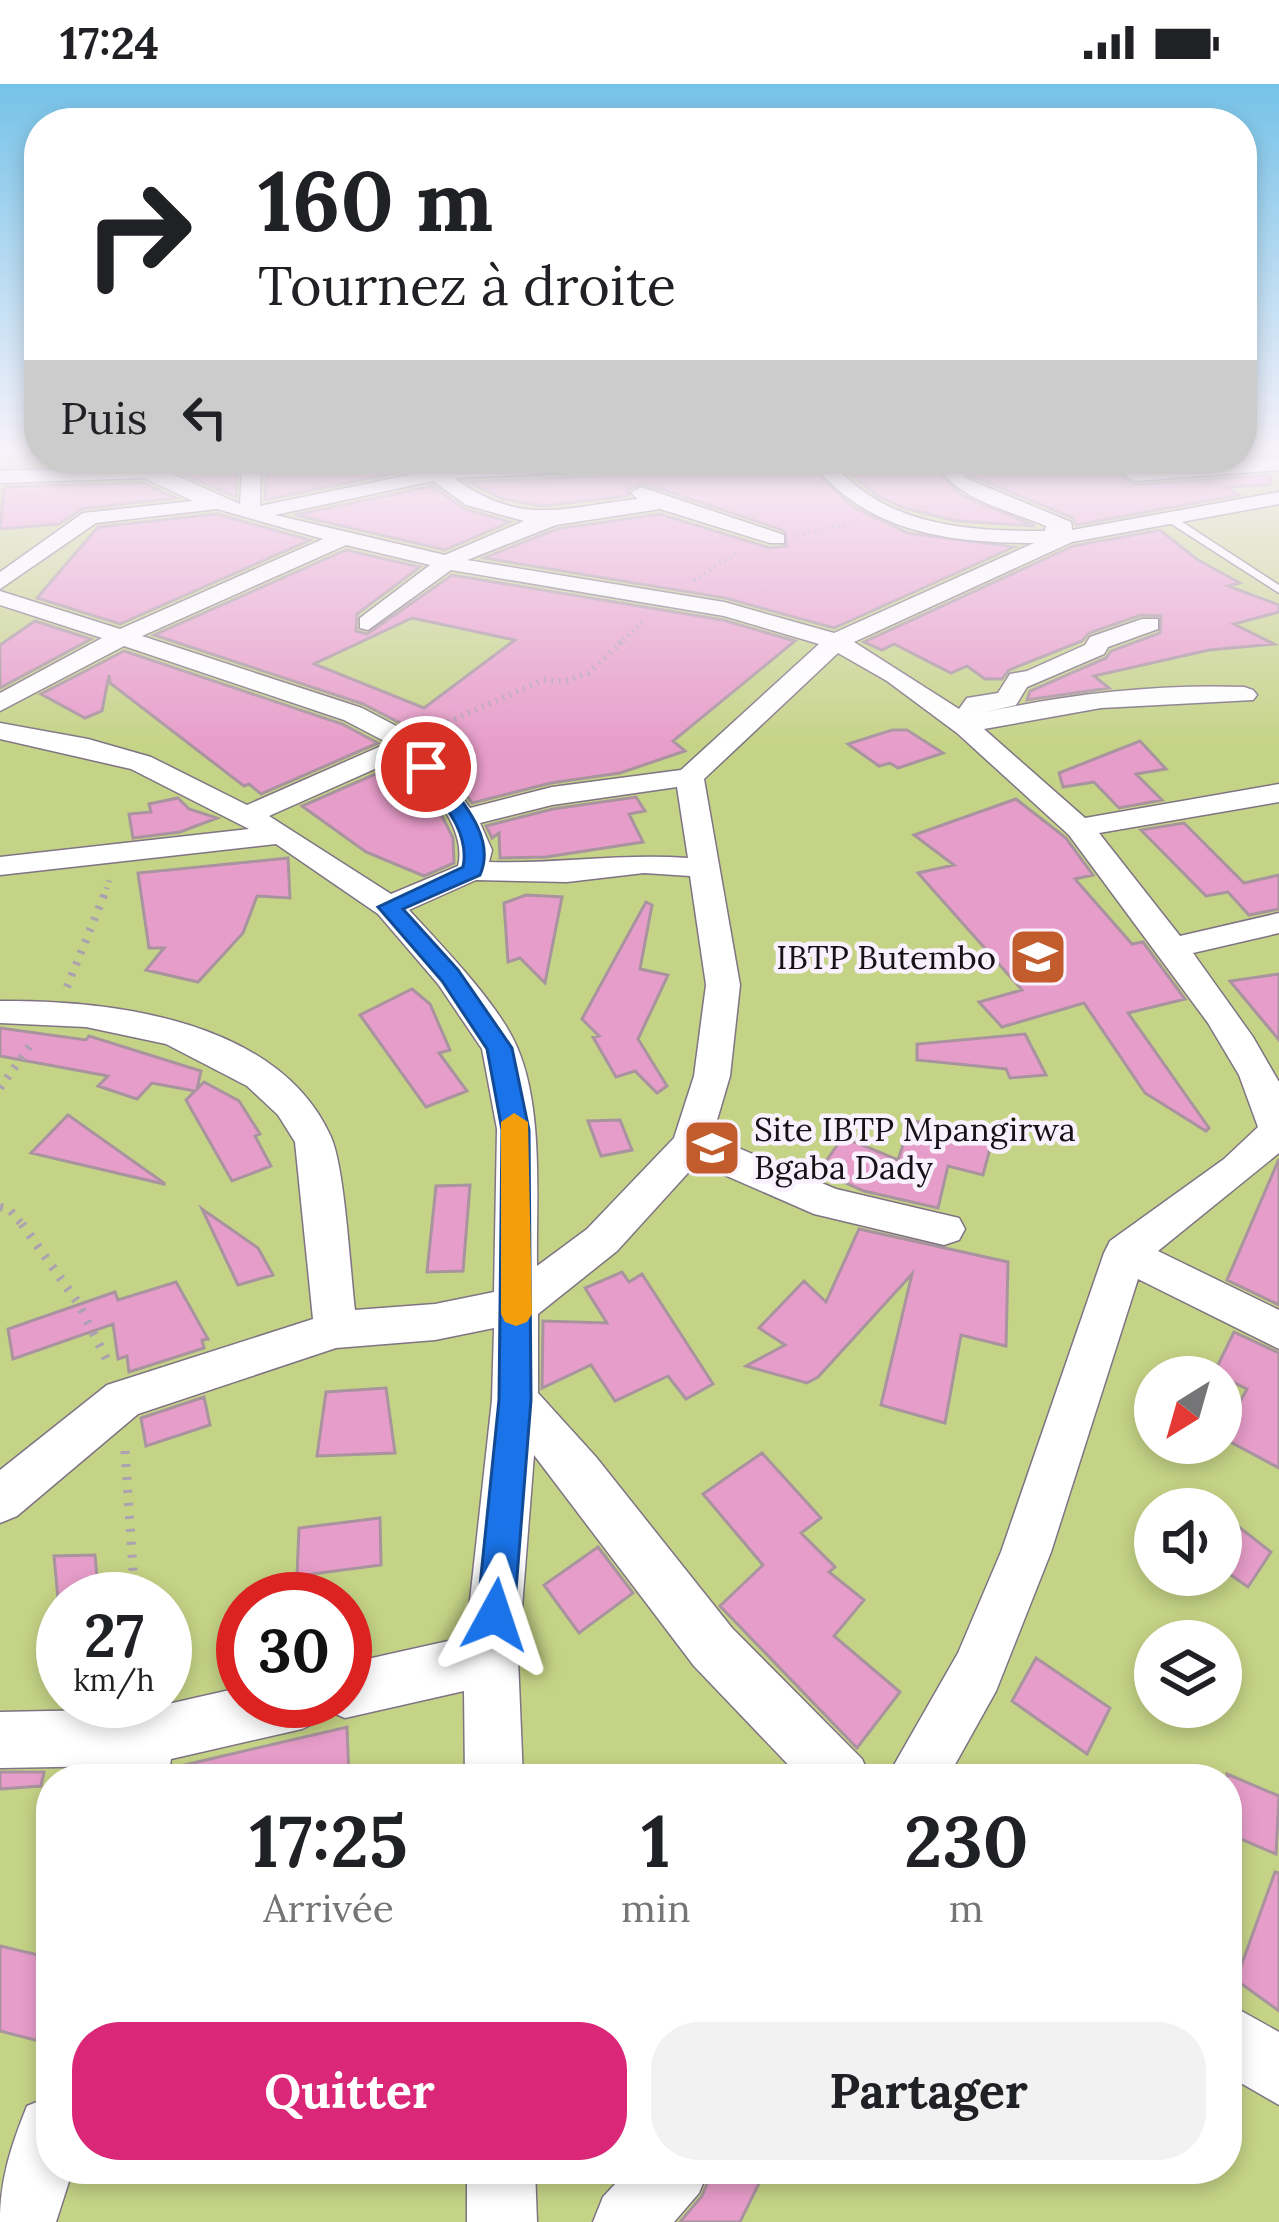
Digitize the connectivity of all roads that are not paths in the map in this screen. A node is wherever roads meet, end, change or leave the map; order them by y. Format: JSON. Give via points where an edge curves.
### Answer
{"nodes":[{"id":1,"x":45,"y":550,"type":"edge"},
{"id":2,"x":318,"y":550,"type":"edge"},
{"id":3,"x":395,"y":550,"type":"edge"},
{"id":4,"x":477,"y":550,"type":"edge"},
{"id":5,"x":1038,"y":550,"type":"edge"},
{"id":6,"x":1217,"y":550,"type":"edge"},
{"id":7,"x":447,"y":562,"type":"junction"},
{"id":8,"x":0,"y":582,"type":"edge"},
{"id":9,"x":1278,"y":590,"type":"edge"},
{"id":10,"x":0,"y":598,"type":"edge"},
{"id":11,"x":368,"y":623,"type":"dead end"},
{"id":12,"x":1150,"y":624,"type":"dead end"},
{"id":13,"x":117,"y":638,"type":"junction"},
{"id":14,"x":836,"y":642,"type":"junction"},
{"id":15,"x":1244,"y":695,"type":"dead end"},
{"id":16,"x":0,"y":703,"type":"edge"},
{"id":17,"x":960,"y":726,"type":"junction"},
{"id":18,"x":0,"y":731,"type":"edge"},
{"id":19,"x":409,"y":744,"type":"junction"},
{"id":20,"x":690,"y":777,"type":"junction"},
{"id":21,"x":1279,"y":793,"type":"edge"},
{"id":22,"x":250,"y":814,"type":"junction"},
{"id":23,"x":463,"y":818,"type":"junction"},
{"id":24,"x":1078,"y":828,"type":"junction"},
{"id":25,"x":282,"y":834,"type":"junction"},
{"id":26,"x":0,"y":866,"type":"edge"},
{"id":27,"x":700,"y":868,"type":"junction"},
{"id":28,"x":472,"y":871,"type":"junction"},
{"id":29,"x":389,"y":907,"type":"junction"},
{"id":30,"x":1279,"y":923,"type":"edge"},
{"id":31,"x":1172,"y":948,"type":"junction"},
{"id":32,"x":0,"y":1012,"type":"edge"},
{"id":33,"x":1278,"y":1131,"type":"edge"},
{"id":34,"x":691,"y":1144,"type":"junction"},
{"id":35,"x":944,"y":1229,"type":"dead end"},
{"id":36,"x":1125,"y":1253,"type":"junction"},
{"id":37,"x":516,"y":1306,"type":"junction"},
{"id":38,"x":336,"y":1330,"type":"junction"},
{"id":39,"x":1279,"y":1331,"type":"edge"},
{"id":40,"x":515,"y":1400,"type":"junction"},
{"id":41,"x":0,"y":1500,"type":"edge"},
{"id":42,"x":491,"y":1658,"type":"junction"},
{"id":43,"x":372,"y":1685,"type":"edge"},
{"id":44,"x":227,"y":1728,"type":"edge"},
{"id":45,"x":0,"y":1740,"type":"edge"},
{"id":46,"x":143,"y":1758,"type":"edge"},
{"id":47,"x":494,"y":1764,"type":"edge"},
{"id":48,"x":827,"y":1764,"type":"edge"},
{"id":49,"x":924,"y":1764,"type":"edge"},
{"id":50,"x":1242,"y":2046,"type":"edge"},
{"id":51,"x":1279,"y":2072,"type":"edge"},
{"id":52,"x":36,"y":2176,"type":"edge"},
{"id":53,"x":501,"y":2184,"type":"edge"},
{"id":54,"x":662,"y":2184,"type":"edge"},
{"id":55,"x":21,"y":2222,"type":"edge"},
{"id":56,"x":502,"y":2222,"type":"edge"},
{"id":57,"x":628,"y":2222,"type":"edge"}],
"edges":[{"from":1,"to":8,"type":"street"},
{"from":2,"to":13,"type":"street"},
{"from":3,"to":7,"type":"street"},
{"from":4,"to":7,"type":"street"},
{"from":5,"to":14,"type":"street"},
{"from":6,"to":9,"type":"lane"},
{"from":7,"to":11,"type":"street"},
{"from":7,"to":14,"type":"street","via":[[668,598]]},
{"from":10,"to":13,"type":"street"},
{"from":12,"to":17,"type":"street","via":[[1018,679],[1007,700],[976,703]]},
{"from":13,"to":16,"type":"street"},
{"from":13,"to":19,"type":"street","via":[[319,701]]},
{"from":14,"to":17,"type":"street"},
{"from":14,"to":20,"type":"street"},
{"from":15,"to":17,"type":"street","via":[[1199,692]]},
{"from":17,"to":24,"type":"street"},
{"from":18,"to":22,"type":"street","via":[[141,763]]},
{"from":19,"to":22,"type":"street"},
{"from":19,"to":23,"type":"street"},
{"from":20,"to":23,"type":"street"},
{"from":20,"to":27,"type":"street"},
{"from":21,"to":24,"type":"street"},
{"from":22,"to":25,"type":"street"},
{"from":23,"to":28,"type":"street","via":[[477,850]]},
{"from":24,"to":31,"type":"street"},
{"from":25,"to":26,"type":"street"},
{"from":25,"to":29,"type":"street"},
{"from":27,"to":28,"type":"street"},
{"from":27,"to":34,"type":"street","via":[[722,986],[712,1076]]},
{"from":28,"to":29,"type":"street"},
{"from":29,"to":37,"type":"street","via":[[500,1048],[516,1130]]},
{"from":30,"to":31,"type":"street"},
{"from":31,"to":33,"type":"street","via":[[1252,1066]]},
{"from":32,"to":38,"type":"street","via":[[57,1009],[128,1023],[250,1067],[278,1087],[314,1142]]},
{"from":33,"to":36,"type":"street"},
{"from":34,"to":35,"type":"street","via":[[828,1203]]},
{"from":34,"to":37,"type":"street","via":[[602,1240]]},
{"from":36,"to":39,"type":"street"},
{"from":36,"to":49,"type":"street","via":[[1026,1552],[977,1672]]},
{"from":37,"to":38,"type":"street"},
{"from":37,"to":40,"type":"street"},
{"from":38,"to":41,"type":"street","via":[[123,1399]]},
{"from":40,"to":42,"type":"street"},
{"from":40,"to":48,"type":"street","via":[[713,1647]]},
{"from":42,"to":43,"type":"street"},
{"from":42,"to":47,"type":"street"},
{"from":44,"to":46,"type":"street"},
{"from":45,"to":46,"type":"street"},
{"from":50,"to":51,"type":"street"},
{"from":52,"to":55,"type":"street"},
{"from":53,"to":56,"type":"street"},
{"from":54,"to":57,"type":"street"}]}
